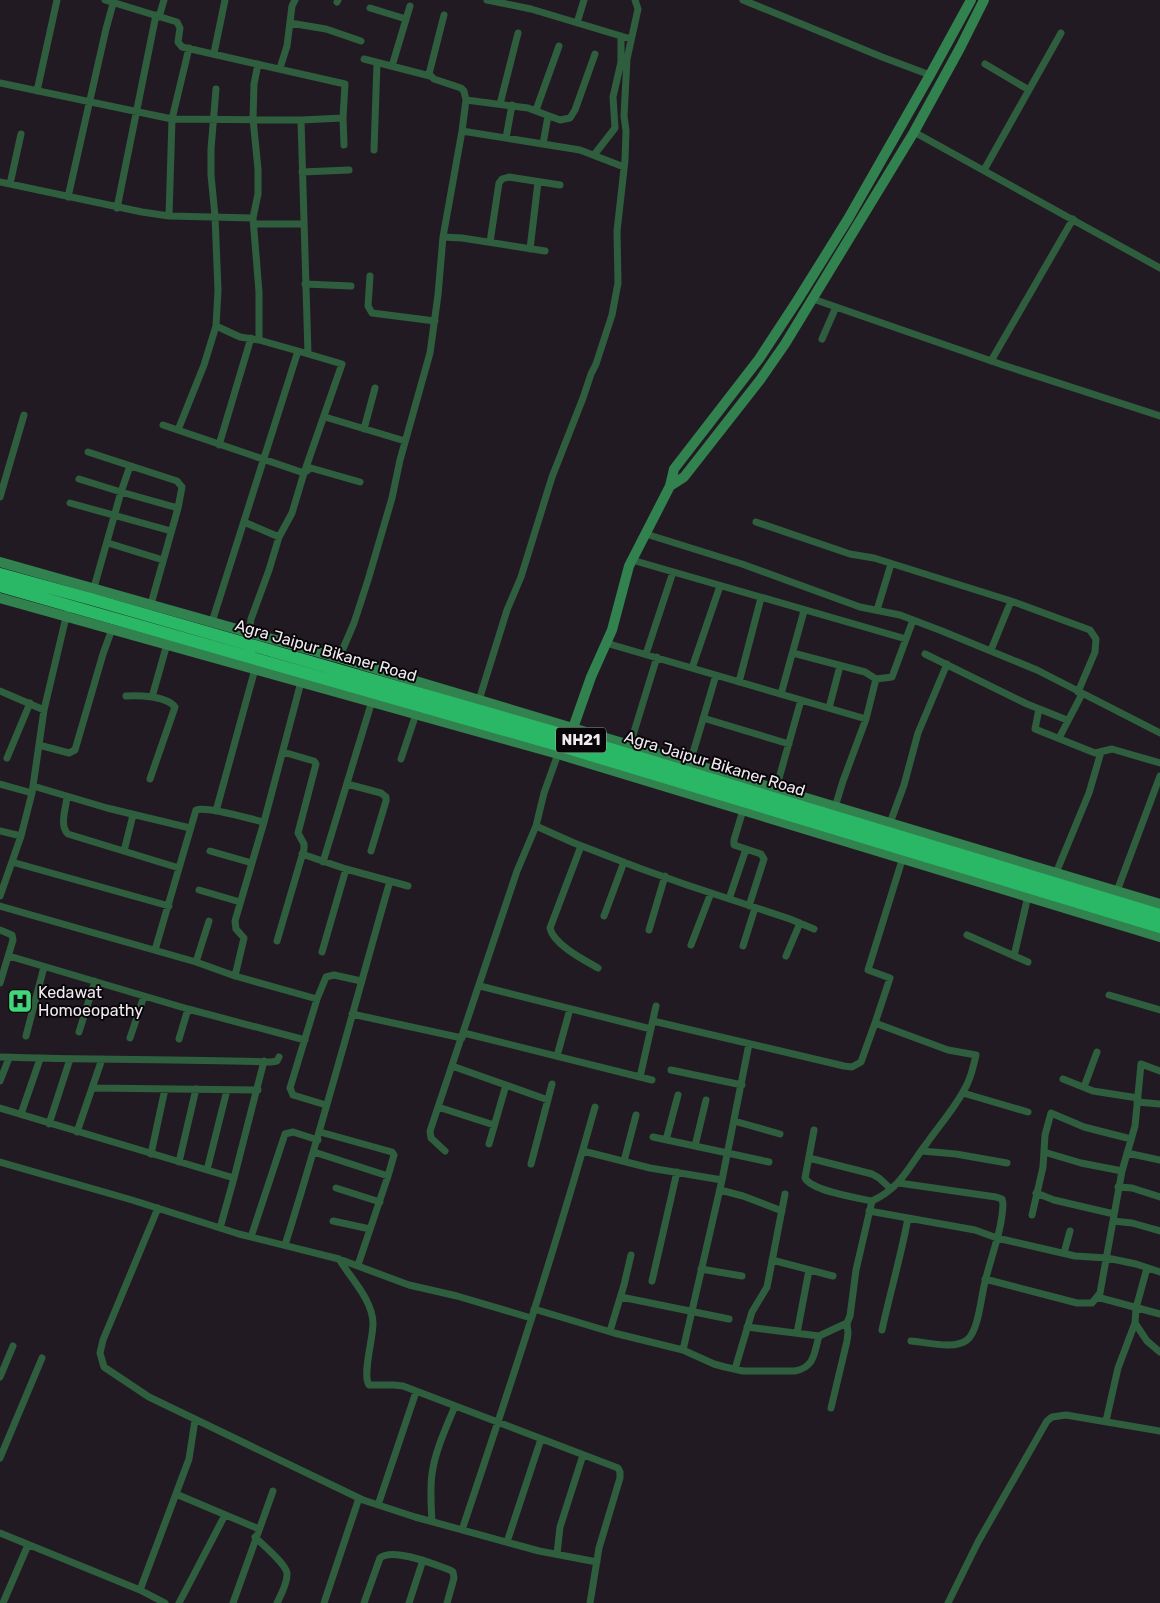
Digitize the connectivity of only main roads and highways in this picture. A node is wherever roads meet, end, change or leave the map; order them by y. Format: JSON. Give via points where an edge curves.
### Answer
{"nodes":[{"id":1,"x":0,"y":574,"type":"edge"},
{"id":2,"x":0,"y":586,"type":"edge"},
{"id":3,"x":70,"y":605,"type":"junction"},
{"id":4,"x":1160,"y":915,"type":"edge"},
{"id":5,"x":1160,"y":927,"type":"edge"}],
"edges":[{"from":1,"to":3,"type":"highway","name":"Agra Jaipur Bikaner Road","number":"NH21"},
{"from":2,"to":3,"type":"highway","name":"Agra Jaipur Bikaner Road","number":"NH21"},
{"from":3,"to":4,"type":"highway","name":"Agra Jaipur Bikaner Road","number":"NH21","via":[[92,593]]},
{"from":3,"to":5,"type":"highway","name":"Agra Jaipur Bikaner Road","number":"NH21","via":[[561,746]]}]}
